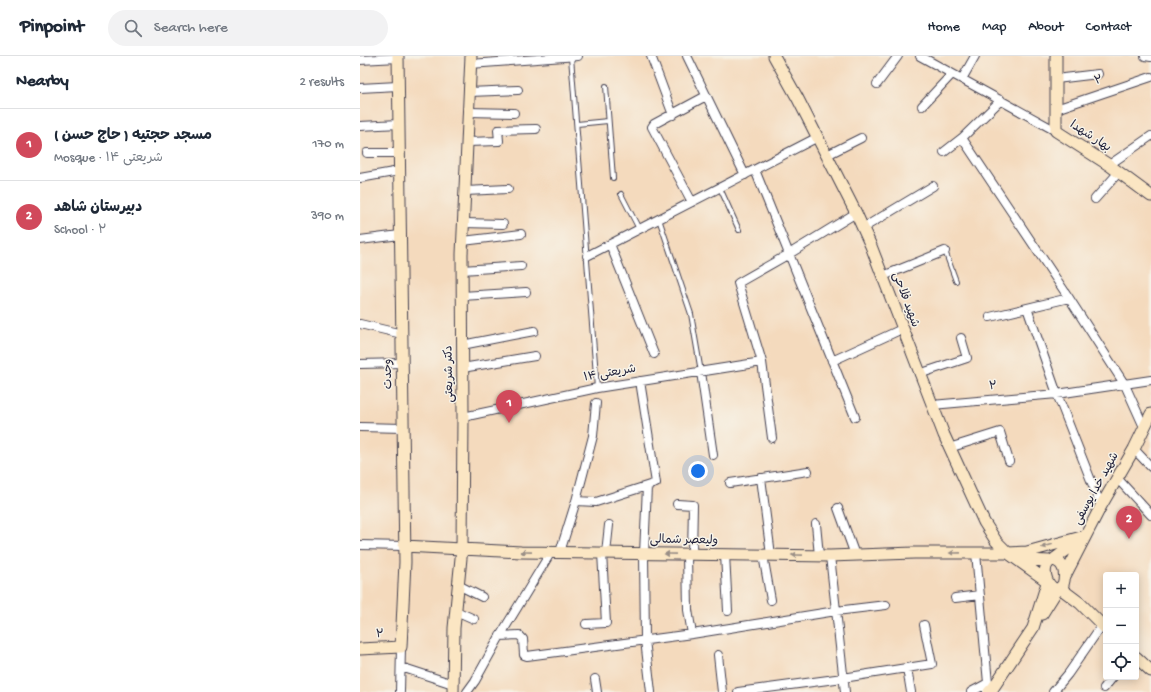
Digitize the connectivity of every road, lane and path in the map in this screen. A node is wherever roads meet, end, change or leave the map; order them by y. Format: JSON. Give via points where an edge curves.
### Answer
{"nodes":[{"id":1,"x":571,"y":56,"type":"edge"},
{"id":2,"x":578,"y":56,"type":"edge"},
{"id":3,"x":651,"y":56,"type":"edge"},
{"id":4,"x":687,"y":56,"type":"edge"},
{"id":5,"x":774,"y":56,"type":"edge"},
{"id":6,"x":898,"y":56,"type":"edge"},
{"id":7,"x":920,"y":56,"type":"edge"},
{"id":8,"x":976,"y":56,"type":"edge"},
{"id":9,"x":1056,"y":56,"type":"edge"},
{"id":10,"x":1145,"y":56,"type":"edge"},
{"id":11,"x":398,"y":57,"type":"edge"},
{"id":12,"x":1151,"y":57,"type":"edge"},
{"id":13,"x":360,"y":60,"type":"edge"},
{"id":14,"x":470,"y":60,"type":"edge"},
{"id":15,"x":952,"y":74,"type":"junction"},
{"id":16,"x":1098,"y":74,"type":"dead end"},
{"id":17,"x":1151,"y":77,"type":"edge"},
{"id":18,"x":962,"y":79,"type":"junction"},
{"id":19,"x":1056,"y":79,"type":"junction"},
{"id":20,"x":877,"y":84,"type":"dead end"},
{"id":21,"x":398,"y":86,"type":"junction"},
{"id":22,"x":606,"y":86,"type":"dead end"},
{"id":23,"x":360,"y":88,"type":"edge"},
{"id":24,"x":518,"y":90,"type":"dead end"},
{"id":25,"x":469,"y":92,"type":"junction"},
{"id":26,"x":706,"y":96,"type":"junction"},
{"id":27,"x":1001,"y":100,"type":"junction"},
{"id":28,"x":922,"y":106,"type":"dead end"},
{"id":29,"x":1056,"y":109,"type":"junction"},
{"id":30,"x":468,"y":112,"type":"junction"},
{"id":31,"x":514,"y":113,"type":"dead end"},
{"id":32,"x":673,"y":115,"type":"junction"},
{"id":33,"x":608,"y":121,"type":"junction"},
{"id":34,"x":399,"y":124,"type":"junction"},
{"id":35,"x":577,"y":124,"type":"junction"},
{"id":36,"x":360,"y":126,"type":"edge"},
{"id":37,"x":536,"y":129,"type":"dead end"},
{"id":38,"x":1056,"y":131,"type":"junction"},
{"id":39,"x":1151,"y":136,"type":"edge"},
{"id":40,"x":818,"y":137,"type":"junction"},
{"id":41,"x":860,"y":138,"type":"dead end"},
{"id":42,"x":962,"y":138,"type":"junction"},
{"id":43,"x":467,"y":142,"type":"junction"},
{"id":44,"x":399,"y":152,"type":"junction"},
{"id":45,"x":944,"y":152,"type":"dead end"},
{"id":46,"x":367,"y":154,"type":"dead end"},
{"id":47,"x":827,"y":156,"type":"junction"},
{"id":48,"x":1109,"y":165,"type":"junction"},
{"id":49,"x":755,"y":170,"type":"junction"},
{"id":50,"x":399,"y":171,"type":"junction"},
{"id":51,"x":1119,"y":172,"type":"junction"},
{"id":52,"x":745,"y":175,"type":"junction"},
{"id":53,"x":360,"y":178,"type":"edge"},
{"id":54,"x":613,"y":178,"type":"dead end"},
{"id":55,"x":933,"y":186,"type":"dead end"},
{"id":56,"x":720,"y":188,"type":"junction"},
{"id":57,"x":508,"y":189,"type":"dead end"},
{"id":58,"x":465,"y":191,"type":"junction"},
{"id":59,"x":621,"y":194,"type":"dead end"},
{"id":60,"x":1151,"y":196,"type":"edge"},
{"id":61,"x":1095,"y":199,"type":"dead end"},
{"id":62,"x":692,"y":202,"type":"junction"},
{"id":63,"x":856,"y":213,"type":"junction"},
{"id":64,"x":659,"y":219,"type":"junction"},
{"id":65,"x":464,"y":223,"type":"junction"},
{"id":66,"x":504,"y":224,"type":"dead end"},
{"id":67,"x":863,"y":228,"type":"junction"},
{"id":68,"x":640,"y":229,"type":"junction"},
{"id":69,"x":739,"y":230,"type":"dead end"},
{"id":70,"x":521,"y":234,"type":"dead end"},
{"id":71,"x":400,"y":236,"type":"junction"},
{"id":72,"x":360,"y":240,"type":"edge"},
{"id":73,"x":463,"y":241,"type":"junction"},
{"id":74,"x":610,"y":244,"type":"junction"},
{"id":75,"x":945,"y":251,"type":"joint"},
{"id":76,"x":789,"y":254,"type":"junction"},
{"id":77,"x":587,"y":256,"type":"junction"},
{"id":78,"x":520,"y":266,"type":"dead end"},
{"id":79,"x":462,"y":270,"type":"junction"},
{"id":80,"x":883,"y":276,"type":"junction"},
{"id":81,"x":956,"y":281,"type":"dead end"},
{"id":82,"x":526,"y":292,"type":"dead end"},
{"id":83,"x":462,"y":296,"type":"junction"},
{"id":84,"x":1069,"y":298,"type":"junction"},
{"id":85,"x":1027,"y":308,"type":"junction"},
{"id":86,"x":990,"y":317,"type":"dead end"},
{"id":87,"x":360,"y":324,"type":"edge"},
{"id":88,"x":902,"y":329,"type":"junction"},
{"id":89,"x":534,"y":332,"type":"dead end"},
{"id":90,"x":402,"y":334,"type":"junction"},
{"id":91,"x":961,"y":338,"type":"dead end"},
{"id":92,"x":462,"y":345,"type":"junction"},
{"id":93,"x":654,"y":354,"type":"dead end"},
{"id":94,"x":535,"y":356,"type":"dead end"},
{"id":95,"x":832,"y":361,"type":"junction"},
{"id":96,"x":762,"y":362,"type":"junction"},
{"id":97,"x":402,"y":363,"type":"junction"},
{"id":98,"x":360,"y":364,"type":"edge"},
{"id":99,"x":462,"y":368,"type":"junction"},
{"id":100,"x":701,"y":372,"type":"junction"},
{"id":101,"x":920,"y":374,"type":"junction"},
{"id":102,"x":1151,"y":380,"type":"edge"},
{"id":103,"x":640,"y":381,"type":"junction"},
{"id":104,"x":1125,"y":385,"type":"junction"},
{"id":105,"x":597,"y":388,"type":"junction"},
{"id":106,"x":1057,"y":394,"type":"junction"},
{"id":107,"x":596,"y":403,"type":"dead end"},
{"id":108,"x":932,"y":406,"type":"junction"},
{"id":109,"x":1151,"y":414,"type":"edge"},
{"id":110,"x":463,"y":417,"type":"junction"},
{"id":111,"x":855,"y":417,"type":"dead end"},
{"id":112,"x":360,"y":427,"type":"edge"},
{"id":113,"x":1144,"y":427,"type":"junction"},
{"id":114,"x":403,"y":428,"type":"junction"},
{"id":115,"x":772,"y":438,"type":"dead end"},
{"id":116,"x":949,"y":448,"type":"junction"},
{"id":117,"x":1134,"y":449,"type":"junction"},
{"id":118,"x":713,"y":455,"type":"dead end"},
{"id":119,"x":1009,"y":461,"type":"dead end"},
{"id":120,"x":1151,"y":468,"type":"edge"},
{"id":121,"x":808,"y":471,"type":"dead end"},
{"id":122,"x":761,"y":478,"type":"junction"},
{"id":123,"x":1117,"y":478,"type":"junction"},
{"id":124,"x":730,"y":483,"type":"dead end"},
{"id":125,"x":647,"y":486,"type":"junction"},
{"id":126,"x":576,"y":501,"type":"junction"},
{"id":127,"x":677,"y":504,"type":"dead end"},
{"id":128,"x":1101,"y":506,"type":"junction"},
{"id":129,"x":838,"y":508,"type":"dead end"},
{"id":130,"x":1151,"y":515,"type":"edge"},
{"id":131,"x":816,"y":524,"type":"dead end"},
{"id":132,"x":609,"y":525,"type":"dead end"},
{"id":133,"x":1085,"y":536,"type":"junction"},
{"id":134,"x":360,"y":545,"type":"edge"},
{"id":135,"x":404,"y":546,"type":"junction"},
{"id":136,"x":462,"y":548,"type":"junction"},
{"id":137,"x":556,"y":552,"type":"junction"},
{"id":138,"x":604,"y":553,"type":"junction"},
{"id":139,"x":976,"y":553,"type":"junction"},
{"id":140,"x":1008,"y":553,"type":"junction"},
{"id":141,"x":644,"y":554,"type":"junction"},
{"id":142,"x":690,"y":554,"type":"junction"},
{"id":143,"x":725,"y":554,"type":"junction"},
{"id":144,"x":855,"y":554,"type":"junction"},
{"id":145,"x":767,"y":555,"type":"junction"},
{"id":146,"x":819,"y":556,"type":"junction"},
{"id":147,"x":830,"y":556,"type":"junction"},
{"id":148,"x":1051,"y":560,"type":"junction"},
{"id":149,"x":1047,"y":582,"type":"junction"},
{"id":150,"x":1062,"y":583,"type":"junction"},
{"id":151,"x":458,"y":585,"type":"junction"},
{"id":152,"x":980,"y":595,"type":"junction"},
{"id":153,"x":482,"y":597,"type":"dead end"},
{"id":154,"x":954,"y":598,"type":"dead end"},
{"id":155,"x":771,"y":600,"type":"dead end"},
{"id":156,"x":886,"y":605,"type":"dead end"},
{"id":157,"x":456,"y":611,"type":"junction"},
{"id":158,"x":728,"y":611,"type":"dead end"},
{"id":159,"x":836,"y":611,"type":"junction"},
{"id":160,"x":474,"y":619,"type":"dead end"},
{"id":161,"x":586,"y":624,"type":"dead end"},
{"id":162,"x":924,"y":624,"type":"dead end"},
{"id":163,"x":1103,"y":626,"type":"edge"},
{"id":164,"x":1033,"y":628,"type":"junction"},
{"id":165,"x":1103,"y":628,"type":"edge"},
{"id":166,"x":692,"y":634,"type":"junction"},
{"id":167,"x":500,"y":636,"type":"junction"},
{"id":168,"x":644,"y":640,"type":"junction"},
{"id":169,"x":401,"y":648,"type":"junction"},
{"id":170,"x":360,"y":649,"type":"edge"},
{"id":171,"x":718,"y":655,"type":"dead end"},
{"id":172,"x":1139,"y":660,"type":"edge"},
{"id":173,"x":401,"y":667,"type":"junction"},
{"id":174,"x":907,"y":668,"type":"junction"},
{"id":175,"x":1151,"y":671,"type":"edge"},
{"id":176,"x":843,"y":678,"type":"junction"},
{"id":177,"x":595,"y":679,"type":"dead end"},
{"id":178,"x":1111,"y":680,"type":"edge"},
{"id":179,"x":453,"y":688,"type":"edge"},
{"id":180,"x":1104,"y":688,"type":"dead end"},
{"id":181,"x":991,"y":689,"type":"edge"},
{"id":182,"x":400,"y":692,"type":"edge"},
{"id":183,"x":467,"y":692,"type":"edge"},
{"id":184,"x":597,"y":692,"type":"edge"},
{"id":185,"x":651,"y":692,"type":"edge"},
{"id":186,"x":722,"y":692,"type":"edge"},
{"id":187,"x":738,"y":692,"type":"edge"},
{"id":188,"x":845,"y":692,"type":"edge"},
{"id":189,"x":911,"y":692,"type":"edge"},
{"id":190,"x":971,"y":692,"type":"edge"},
{"id":191,"x":1053,"y":692,"type":"edge"}],
"edges":[{"from":1,"to":2,"type":"street"},
{"from":1,"to":14,"type":"street"},
{"from":1,"to":35,"type":"lane"},
{"from":3,"to":32,"type":"street"},
{"from":4,"to":26,"type":"street"},
{"from":5,"to":40,"type":"street","name":"شهید فلاحی"},
{"from":6,"to":20,"type":"street"},
{"from":7,"to":15,"type":"street"},
{"from":8,"to":18,"type":"street"},
{"from":9,"to":19,"type":"street","name":"بهار شهدا"},
{"from":10,"to":12,"type":"street"},
{"from":11,"to":13,"type":"street"},
{"from":11,"to":21,"type":"street","name":"وحدت"},
{"from":14,"to":25,"type":"street","name":"دکتر شریعتی"},
{"from":15,"to":18,"type":"street"},
{"from":15,"to":28,"type":"street"},
{"from":16,"to":19,"type":"street"},
{"from":17,"to":29,"type":"street","name":"۲"},
{"from":18,"to":27,"type":"street"},
{"from":19,"to":29,"type":"street","name":"بهار شهدا"},
{"from":21,"to":23,"type":"street"},
{"from":21,"to":34,"type":"street","name":"وحدت"},
{"from":22,"to":33,"type":"lane"},
{"from":24,"to":25,"type":"street"},
{"from":25,"to":30,"type":"street","name":"دکتر شریعتی"},
{"from":26,"to":32,"type":"street"},
{"from":26,"to":52,"type":"street"},
{"from":27,"to":38,"type":"street"},
{"from":27,"to":42,"type":"street"},
{"from":29,"to":38,"type":"street","name":"بهار شهدا"},
{"from":30,"to":31,"type":"street"},
{"from":30,"to":43,"type":"street","name":"دکتر شریعتی"},
{"from":32,"to":62,"type":"street","via":[[652,127]]},
{"from":33,"to":35,"type":"lane"},
{"from":33,"to":54,"type":"lane"},
{"from":34,"to":36,"type":"street"},
{"from":34,"to":44,"type":"street","name":"وحدت"},
{"from":35,"to":77,"type":"lane"},
{"from":37,"to":43,"type":"street","via":[[498,130],[499,141]]},
{"from":38,"to":48,"type":"street","name":"بهار شهدا"},
{"from":39,"to":48,"type":"street"},
{"from":40,"to":47,"type":"street","name":"شهید فلاحی"},
{"from":40,"to":49,"type":"street"},
{"from":41,"to":47,"type":"street"},
{"from":42,"to":45,"type":"street"},
{"from":42,"to":84,"type":"street"},
{"from":43,"to":58,"type":"street","name":"دکتر شریعتی"},
{"from":44,"to":46,"type":"street"},
{"from":44,"to":50,"type":"street","name":"وحدت"},
{"from":47,"to":63,"type":"street","name":"شهید فلاحی"},
{"from":48,"to":51,"type":"street","name":"بهار شهدا"},
{"from":49,"to":52,"type":"street"},
{"from":49,"to":76,"type":"street"},
{"from":50,"to":53,"type":"street"},
{"from":50,"to":71,"type":"street","name":"وحدت"},
{"from":51,"to":60,"type":"street","name":"بهار شهدا"},
{"from":51,"to":61,"type":"street"},
{"from":52,"to":56,"type":"street"},
{"from":55,"to":67,"type":"street"},
{"from":56,"to":62,"type":"street"},
{"from":56,"to":69,"type":"lane"},
{"from":57,"to":58,"type":"street"},
{"from":58,"to":65,"type":"street","name":"دکتر شریعتی"},
{"from":59,"to":68,"type":"lane"},
{"from":62,"to":64,"type":"street"},
{"from":63,"to":67,"type":"street","name":"شهید فلاحی"},
{"from":63,"to":76,"type":"street"},
{"from":64,"to":68,"type":"street"},
{"from":64,"to":100,"type":"lane","via":[[691,314]]},
{"from":65,"to":66,"type":"street"},
{"from":65,"to":73,"type":"street","name":"دکتر شریعتی"},
{"from":67,"to":80,"type":"street","name":"شهید فلاحی"},
{"from":68,"to":74,"type":"street"},
{"from":70,"to":73,"type":"street"},
{"from":71,"to":72,"type":"street"},
{"from":71,"to":90,"type":"street","name":"وحدت"},
{"from":73,"to":79,"type":"street","name":"دکتر شریعتی"},
{"from":74,"to":77,"type":"street"},
{"from":74,"to":93,"type":"street"},
{"from":75,"to":80,"type":"street"},
{"from":75,"to":81,"type":"lane"},
{"from":76,"to":95,"type":"street"},
{"from":76,"to":96,"type":"street","via":[[738,283]]},
{"from":77,"to":105,"type":"lane"},
{"from":78,"to":79,"type":"street"},
{"from":79,"to":83,"type":"street","name":"دکتر شریعتی"},
{"from":80,"to":88,"type":"street","name":"شهید فلاحی"},
{"from":82,"to":83,"type":"street"},
{"from":83,"to":92,"type":"street","name":"دکتر شریعتی"},
{"from":84,"to":85,"type":"street"},
{"from":84,"to":104,"type":"street"},
{"from":85,"to":86,"type":"street"},
{"from":85,"to":106,"type":"street"},
{"from":87,"to":90,"type":"street"},
{"from":88,"to":95,"type":"street"},
{"from":88,"to":101,"type":"street","name":"شهید فلاحی"},
{"from":89,"to":92,"type":"street"},
{"from":90,"to":97,"type":"street","name":"وحدت"},
{"from":91,"to":101,"type":"street","via":[[967,358]]},
{"from":92,"to":99,"type":"street","name":"دکتر شریعتی"},
{"from":94,"to":99,"type":"street"},
{"from":95,"to":111,"type":"street"},
{"from":96,"to":100,"type":"street","name":"شریعتی ۱۴"},
{"from":96,"to":115,"type":"street"},
{"from":97,"to":98,"type":"street"},
{"from":97,"to":114,"type":"street","name":"وحدت"},
{"from":99,"to":110,"type":"street","name":"دکتر شریعتی"},
{"from":100,"to":103,"type":"street","name":"شریعتی ۱۴"},
{"from":100,"to":118,"type":"street"},
{"from":101,"to":108,"type":"street","name":"شهید فلاحی"},
{"from":102,"to":104,"type":"street","name":"۲"},
{"from":103,"to":105,"type":"street","name":"شریعتی ۱۴"},
{"from":103,"to":125,"type":"street","via":[[656,483]]},
{"from":104,"to":106,"type":"street","name":"۲"},
{"from":104,"to":113,"type":"street"},
{"from":105,"to":110,"type":"street","name":"شریعتی ۱۴"},
{"from":106,"to":108,"type":"street","name":"۲"},
{"from":106,"to":128,"type":"street"},
{"from":107,"to":126,"type":"street","via":[[593,436]]},
{"from":108,"to":116,"type":"street","name":"شهید فلاحی"},
{"from":109,"to":113,"type":"street","name":"شهید خدا یوسفی"},
{"from":110,"to":136,"type":"street","name":"دکتر شریعتی"},
{"from":112,"to":114,"type":"street"},
{"from":113,"to":117,"type":"street","name":"شهید خدا یوسفی"},
{"from":114,"to":135,"type":"street","name":"وحدت"},
{"from":116,"to":119,"type":"street","via":[[1000,432]]},
{"from":116,"to":140,"type":"street","name":"شهید فلاحی","via":[[984,522],[996,541]]},
{"from":117,"to":120,"type":"street"},
{"from":117,"to":123,"type":"street","name":"شهید خدا یوسفی"},
{"from":121,"to":122,"type":"street"},
{"from":122,"to":124,"type":"street"},
{"from":122,"to":145,"type":"street"},
{"from":123,"to":128,"type":"street","name":"شهید خدا یوسفی"},
{"from":123,"to":130,"type":"street"},
{"from":125,"to":126,"type":"street","via":[[596,502]]},
{"from":125,"to":141,"type":"street"},
{"from":126,"to":137,"type":"street"},
{"from":127,"to":142,"type":"street","via":[[693,505]]},
{"from":128,"to":133,"type":"street","name":"شهید خدا یوسفی"},
{"from":129,"to":144,"type":"street"},
{"from":131,"to":146,"type":"street"},
{"from":132,"to":138,"type":"street"},
{"from":133,"to":140,"type":"street","name":"ولیعصر شمالی","one_way":true,"via":[[1026,552]]},
{"from":133,"to":148,"type":"street"},
{"from":133,"to":150,"type":"street","name":"شهید خدا یوسفی"},
{"from":134,"to":135,"type":"street","name":"ولیعصر شمالی"},
{"from":135,"to":136,"type":"street","name":"ولیعصر شمالی"},
{"from":135,"to":169,"type":"street","name":"وحدت"},
{"from":137,"to":136,"type":"street","name":"ولیعصر شمالی","one_way":true},
{"from":136,"to":151,"type":"street","name":"دکتر شریعتی"},
{"from":137,"to":138,"type":"street","name":"ولیعصر شمالی"},
{"from":137,"to":167,"type":"street"},
{"from":138,"to":141,"type":"street","name":"ولیعصر شمالی"},
{"from":138,"to":161,"type":"street","via":[[606,623]]},
{"from":139,"to":140,"type":"street","name":"ولیعصر شمالی"},
{"from":139,"to":144,"type":"street","name":"ولیعصر شمالی","one_way":true},
{"from":139,"to":152,"type":"street"},
{"from":140,"to":148,"type":"street","via":[[1027,560]]},
{"from":140,"to":149,"type":"street","name":"شهید فلاحی"},
{"from":142,"to":141,"type":"street","name":"ولیعصر شمالی","one_way":true},
{"from":141,"to":168,"type":"street"},
{"from":142,"to":143,"type":"street","name":"ولیعصر شمالی"},
{"from":142,"to":166,"type":"street","via":[[688,610]]},
{"from":143,"to":145,"type":"street","name":"ولیعصر شمالی"},
{"from":143,"to":158,"type":"street"},
{"from":144,"to":147,"type":"street","name":"ولیعصر شمالی"},
{"from":146,"to":145,"type":"street","name":"ولیعصر شمالی","one_way":true},
{"from":145,"to":155,"type":"street"},
{"from":146,"to":147,"type":"street","name":"ولیعصر شمالی"},
{"from":147,"to":159,"type":"street"},
{"from":148,"to":149,"type":"street","via":[[1046,571]]},
{"from":148,"to":150,"type":"street","via":[[1058,561],[1064,569]]},
{"from":149,"to":150,"type":"street","name":"شهید فلاحی","via":[[1054,589]]},
{"from":149,"to":164,"type":"street"},
{"from":150,"to":163,"type":"street","name":"شهید فلاحی"},
{"from":150,"to":164,"type":"street","name":"شهید خدا یوسفی"},
{"from":151,"to":153,"type":"street"},
{"from":151,"to":157,"type":"street","name":"دکتر شریعتی"},
{"from":152,"to":154,"type":"street"},
{"from":152,"to":181,"type":"street"},
{"from":156,"to":159,"type":"street"},
{"from":157,"to":160,"type":"street"},
{"from":157,"to":179,"type":"street","name":"دکتر شریعتی"},
{"from":159,"to":166,"type":"street"},
{"from":159,"to":176,"type":"street"},
{"from":162,"to":174,"type":"street","via":[[932,664]]},
{"from":164,"to":181,"type":"street"},
{"from":165,"to":191,"type":"street"},
{"from":166,"to":168,"type":"street"},
{"from":167,"to":168,"type":"street","via":[[519,635],[523,639],[524,655],[527,656]]},
{"from":167,"to":183,"type":"street","via":[[476,681]]},
{"from":168,"to":185,"type":"street"},
{"from":169,"to":170,"type":"street","name":"۲"},
{"from":169,"to":173,"type":"street","name":"وحدت"},
{"from":171,"to":186,"type":"street"},
{"from":172,"to":175,"type":"street"},
{"from":173,"to":179,"type":"street"},
{"from":173,"to":182,"type":"street","name":"وحدت"},
{"from":174,"to":176,"type":"street"},
{"from":174,"to":189,"type":"street"},
{"from":176,"to":187,"type":"street"},
{"from":176,"to":188,"type":"street"},
{"from":177,"to":184,"type":"street"},
{"from":178,"to":180,"type":"street"},
{"from":181,"to":190,"type":"street"}]}
